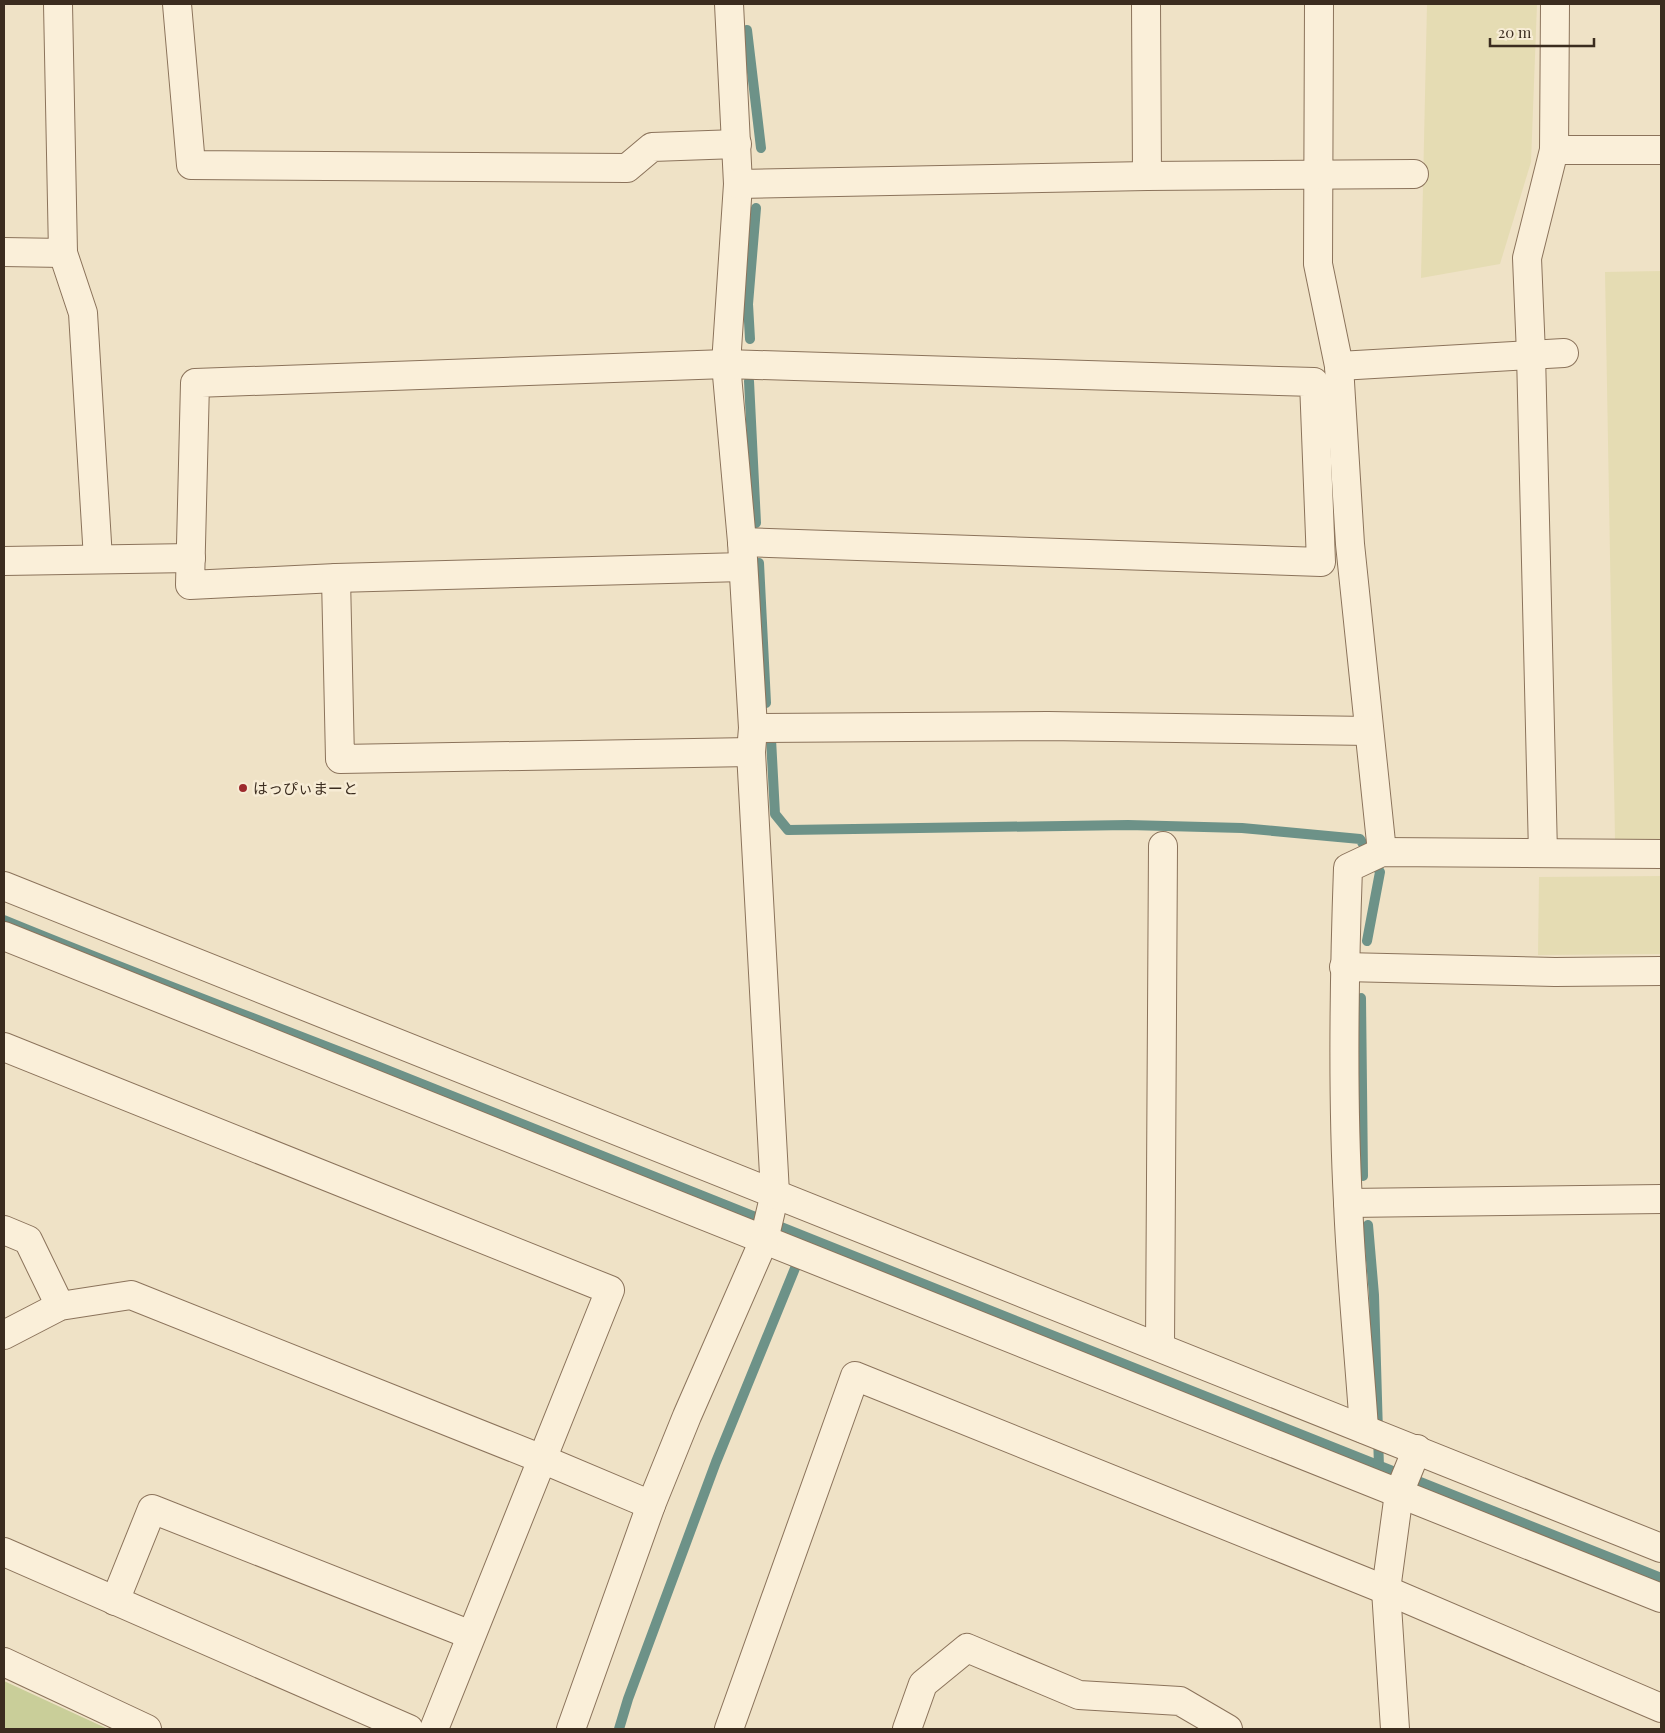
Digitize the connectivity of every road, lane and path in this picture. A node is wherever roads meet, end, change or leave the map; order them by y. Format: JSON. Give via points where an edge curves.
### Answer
{"nodes":[{"id":1,"x":58,"y":4,"type":"edge"},
{"id":2,"x":177,"y":4,"type":"edge"},
{"id":3,"x":729,"y":4,"type":"edge"},
{"id":4,"x":1146,"y":4,"type":"edge"},
{"id":5,"x":1319,"y":4,"type":"edge"},
{"id":6,"x":1556,"y":4,"type":"edge"},
{"id":7,"x":737,"y":144,"type":"junction"},
{"id":8,"x":1554,"y":150,"type":"junction"},
{"id":9,"x":1661,"y":150,"type":"edge"},
{"id":10,"x":1414,"y":174,"type":"dead end"},
{"id":11,"x":1319,"y":175,"type":"junction"},
{"id":12,"x":1147,"y":176,"type":"junction"},
{"id":13,"x":738,"y":184,"type":"junction"},
{"id":14,"x":4,"y":252,"type":"edge"},
{"id":15,"x":63,"y":253,"type":"junction"},
{"id":16,"x":1564,"y":353,"type":"dead end"},
{"id":17,"x":1531,"y":354,"type":"junction"},
{"id":18,"x":726,"y":364,"type":"junction"},
{"id":19,"x":1339,"y":366,"type":"junction"},
{"id":20,"x":743,"y":554,"type":"junction"},
{"id":21,"x":191,"y":558,"type":"junction"},
{"id":22,"x":98,"y":559,"type":"junction"},
{"id":23,"x":4,"y":561,"type":"edge"},
{"id":24,"x":336,"y":578,"type":"junction"},
{"id":25,"x":1369,"y":731,"type":"junction"},
{"id":26,"x":752,"y":740,"type":"junction"},
{"id":27,"x":1162,"y":846,"type":"dead end"},
{"id":28,"x":1382,"y":852,"type":"junction"},
{"id":29,"x":1543,"y":853,"type":"junction"},
{"id":30,"x":1661,"y":854,"type":"edge"},
{"id":31,"x":4,"y":886,"type":"edge"},
{"id":32,"x":4,"y":936,"type":"edge"},
{"id":33,"x":1344,"y":967,"type":"junction"},
{"id":34,"x":1661,"y":971,"type":"edge"},
{"id":35,"x":4,"y":1046,"type":"edge"},
{"id":36,"x":774,"y":1193,"type":"junction"},
{"id":37,"x":1661,"y":1198,"type":"edge"},
{"id":38,"x":1348,"y":1203,"type":"junction"},
{"id":39,"x":4,"y":1230,"type":"edge"},
{"id":40,"x":764,"y":1240,"type":"junction"},
{"id":41,"x":60,"y":1306,"type":"junction"},
{"id":42,"x":4,"y":1335,"type":"edge"},
{"id":43,"x":1160,"y":1347,"type":"junction"},
{"id":44,"x":1364,"y":1429,"type":"junction"},
{"id":45,"x":1417,"y":1449,"type":"junction"},
{"id":46,"x":542,"y":1459,"type":"junction"},
{"id":47,"x":1398,"y":1493,"type":"junction"},
{"id":48,"x":651,"y":1504,"type":"junction"},
{"id":49,"x":1661,"y":1548,"type":"edge"},
{"id":50,"x":4,"y":1552,"type":"edge"},
{"id":51,"x":1386,"y":1590,"type":"junction"},
{"id":52,"x":1661,"y":1598,"type":"edge"},
{"id":53,"x":115,"y":1601,"type":"junction"},
{"id":54,"x":472,"y":1635,"type":"junction"},
{"id":55,"x":4,"y":1662,"type":"edge"},
{"id":56,"x":1661,"y":1708,"type":"edge"},
{"id":57,"x":147,"y":1729,"type":"edge"},
{"id":58,"x":409,"y":1729,"type":"edge"},
{"id":59,"x":434,"y":1729,"type":"edge"},
{"id":60,"x":571,"y":1729,"type":"edge"},
{"id":61,"x":729,"y":1729,"type":"edge"},
{"id":62,"x":908,"y":1729,"type":"edge"},
{"id":63,"x":1228,"y":1729,"type":"edge"},
{"id":64,"x":1395,"y":1729,"type":"edge"}],
"edges":[{"from":1,"to":15,"type":"street"},
{"from":2,"to":7,"type":"street","via":[[191,165],[627,168],[652,147]]},
{"from":3,"to":7,"type":"street"},
{"from":4,"to":12,"type":"street"},
{"from":5,"to":11,"type":"street"},
{"from":6,"to":8,"type":"street"},
{"from":7,"to":13,"type":"street"},
{"from":8,"to":9,"type":"street"},
{"from":8,"to":17,"type":"street","via":[[1527,258]]},
{"from":10,"to":11,"type":"street"},
{"from":11,"to":12,"type":"street"},
{"from":11,"to":19,"type":"street","via":[[1318,264]]},
{"from":12,"to":13,"type":"street"},
{"from":13,"to":18,"type":"street"},
{"from":14,"to":15,"type":"street"},
{"from":15,"to":22,"type":"street","via":[[83,312]]},
{"from":16,"to":17,"type":"street"},
{"from":17,"to":19,"type":"street"},
{"from":17,"to":29,"type":"street"},
{"from":18,"to":20,"type":"street"},
{"from":18,"to":20,"type":"street","via":[[1314,382],[1321,562]]},
{"from":18,"to":21,"type":"street","via":[[195,384]]},
{"from":19,"to":25,"type":"street","via":[[1350,544]]},
{"from":20,"to":24,"type":"street"},
{"from":20,"to":26,"type":"street"},
{"from":21,"to":22,"type":"street"},
{"from":21,"to":24,"type":"street","via":[[190,585]]},
{"from":22,"to":23,"type":"street"},
{"from":24,"to":26,"type":"street","via":[[340,759]]},
{"from":25,"to":26,"type":"street","via":[[1048,726]]},
{"from":25,"to":28,"type":"street"},
{"from":26,"to":36,"type":"street"},
{"from":27,"to":43,"type":"street"},
{"from":28,"to":29,"type":"street"},
{"from":28,"to":33,"type":"street","via":[[1348,868]]},
{"from":29,"to":30,"type":"street"},
{"from":31,"to":36,"type":"street"},
{"from":32,"to":40,"type":"street"},
{"from":33,"to":34,"type":"street"},
{"from":33,"to":38,"type":"street"},
{"from":35,"to":46,"type":"street","via":[[610,1290]]},
{"from":36,"to":40,"type":"street"},
{"from":36,"to":43,"type":"street"},
{"from":37,"to":38,"type":"street"},
{"from":38,"to":44,"type":"street"},
{"from":39,"to":41,"type":"street","via":[[28,1240]]},
{"from":40,"to":47,"type":"street"},
{"from":40,"to":48,"type":"street"},
{"from":41,"to":42,"type":"street"},
{"from":41,"to":46,"type":"street","via":[[131,1295]]},
{"from":43,"to":44,"type":"street"},
{"from":44,"to":45,"type":"street"},
{"from":45,"to":47,"type":"street"},
{"from":45,"to":49,"type":"street"},
{"from":46,"to":48,"type":"street"},
{"from":46,"to":54,"type":"street"},
{"from":47,"to":51,"type":"street"},
{"from":47,"to":52,"type":"street"},
{"from":48,"to":60,"type":"street"},
{"from":50,"to":53,"type":"street"},
{"from":51,"to":56,"type":"street"},
{"from":51,"to":61,"type":"street","via":[[854,1376]]},
{"from":51,"to":64,"type":"street"},
{"from":53,"to":54,"type":"street","via":[[152,1509]]},
{"from":53,"to":58,"type":"street"},
{"from":54,"to":59,"type":"street"},
{"from":55,"to":57,"type":"street"},
{"from":62,"to":63,"type":"street","via":[[923,1684],[967,1648],[1079,1695],[1180,1701]]}]}
